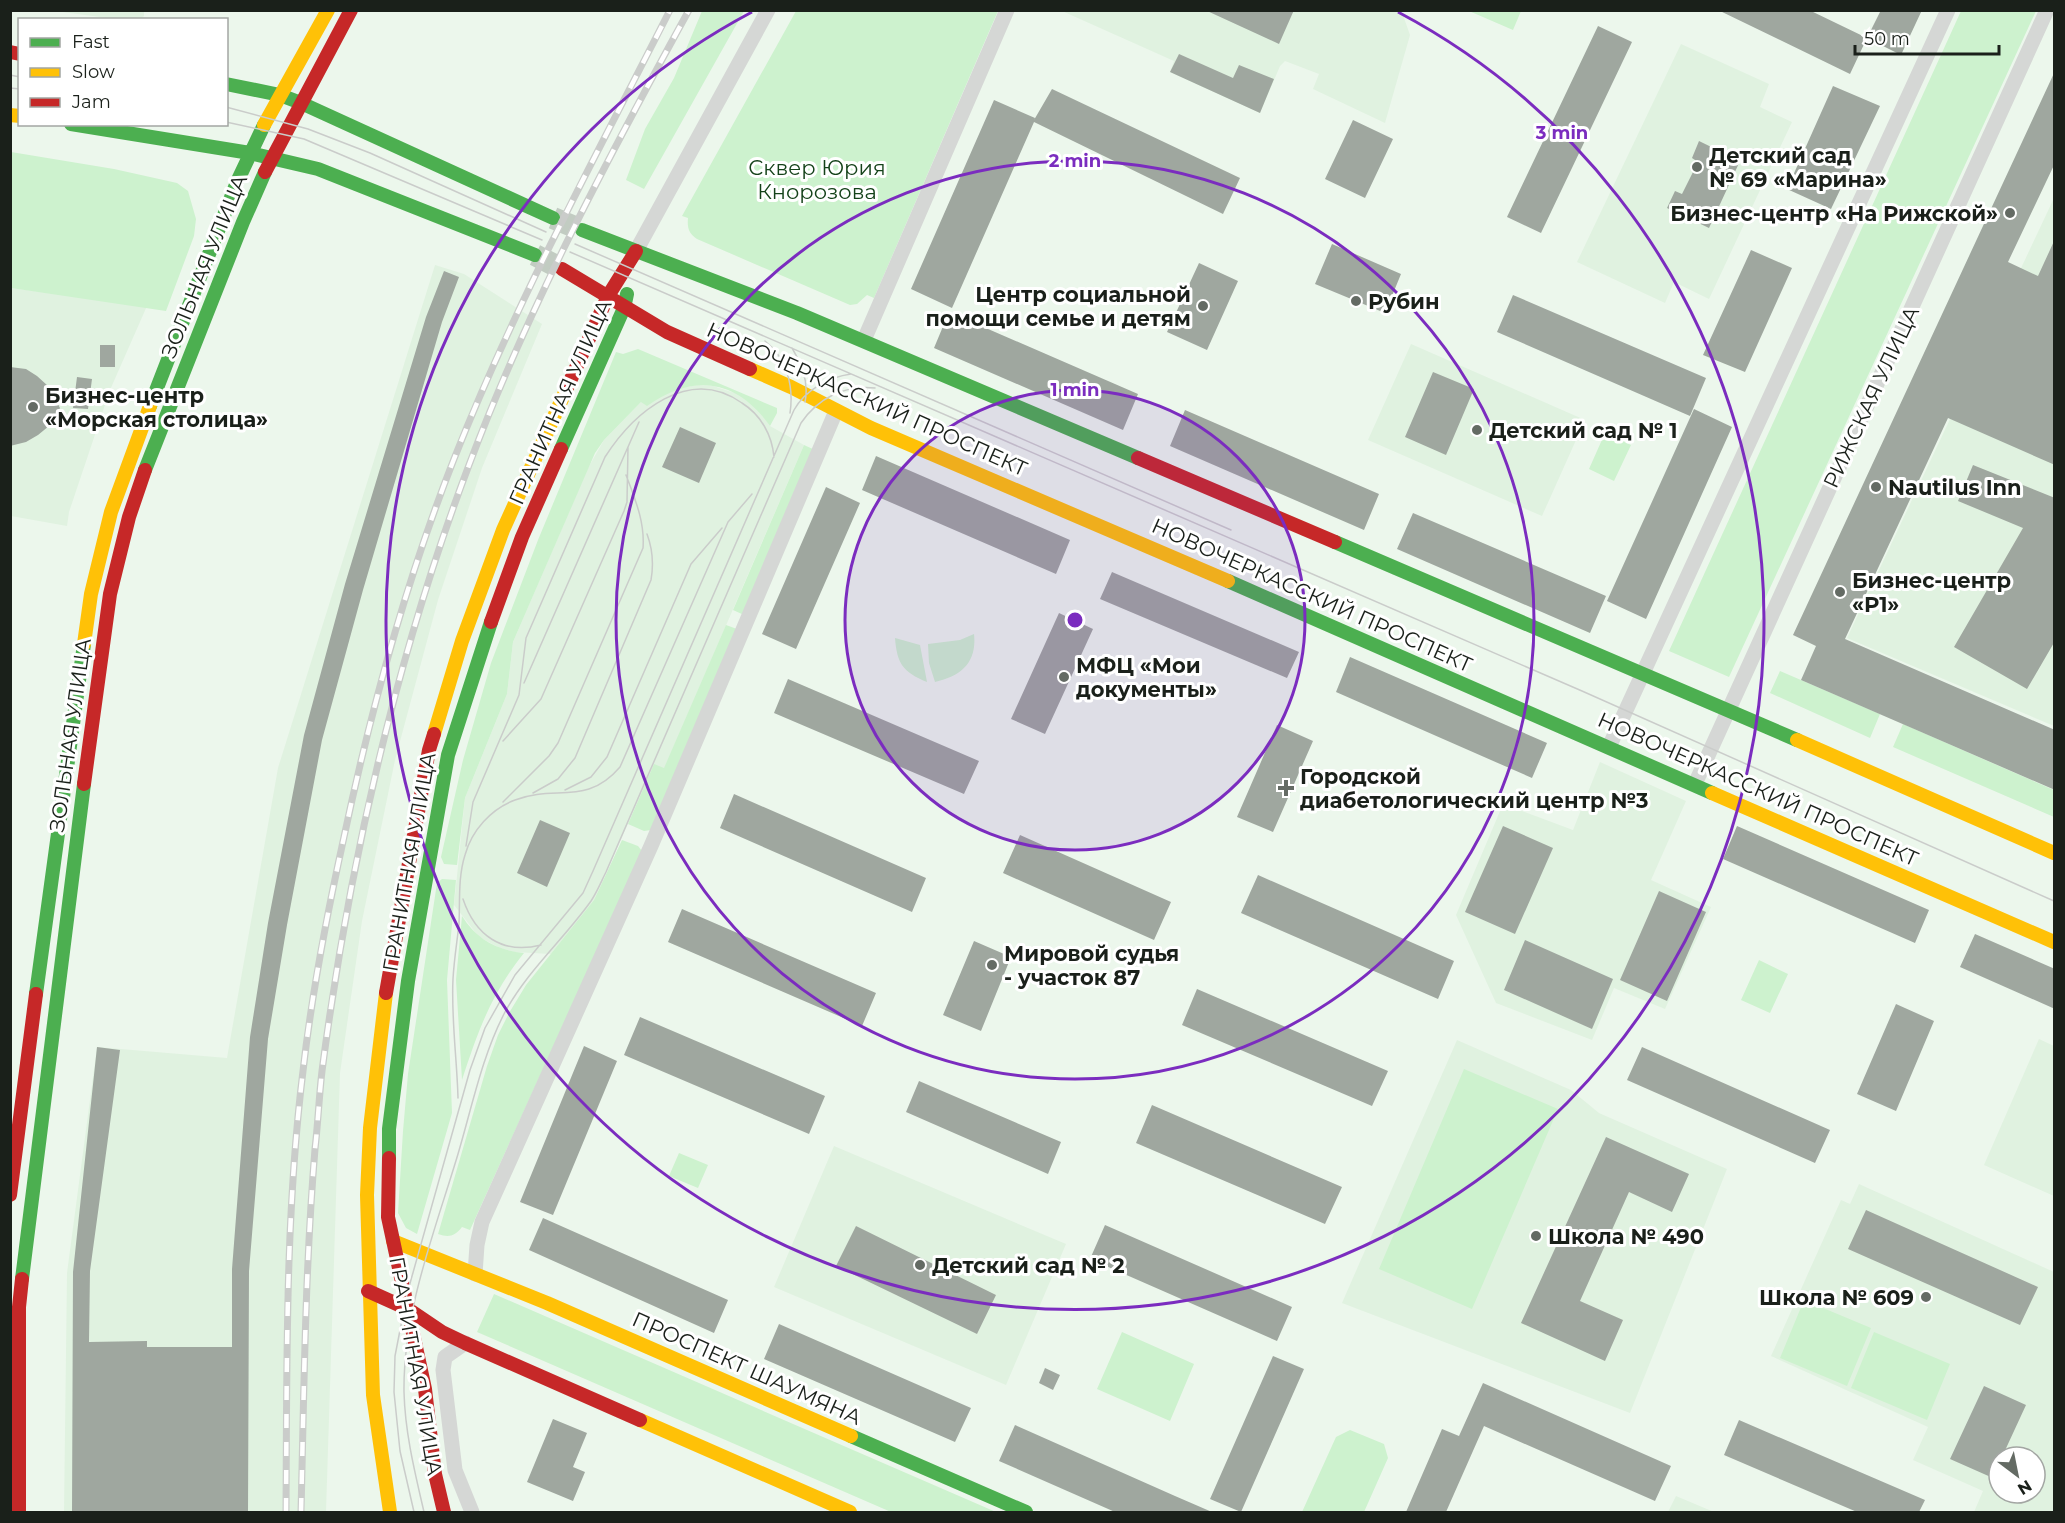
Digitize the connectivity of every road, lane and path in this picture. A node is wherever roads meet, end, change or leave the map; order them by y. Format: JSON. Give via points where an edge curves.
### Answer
{"nodes":[{"id":1,"x":328,"y":10,"type":"edge"},
{"id":2,"x":351,"y":10,"type":"edge"},
{"id":3,"x":768,"y":10,"type":"edge"},
{"id":4,"x":1007,"y":10,"type":"edge"},
{"id":5,"x":1948,"y":10,"type":"edge"},
{"id":6,"x":2047,"y":10,"type":"edge"},
{"id":7,"x":228,"y":84,"type":"edge"},
{"id":8,"x":280,"y":96,"type":"junction"},
{"id":9,"x":301,"y":103,"type":"junction"},
{"id":10,"x":83,"y":126,"type":"edge"},
{"id":11,"x":250,"y":153,"type":"junction"},
{"id":12,"x":271,"y":158,"type":"junction"},
{"id":13,"x":550,"y":217,"type":"tunnel mouth"},
{"id":14,"x":582,"y":230,"type":"tunnel mouth"},
{"id":15,"x":636,"y":251,"type":"junction"},
{"id":16,"x":532,"y":253,"type":"tunnel mouth"},
{"id":17,"x":562,"y":269,"type":"tunnel mouth"},
{"id":18,"x":608,"y":296,"type":"junction"},
{"id":19,"x":624,"y":308,"type":"junction"},
{"id":20,"x":864,"y":340,"type":"junction"},
{"id":21,"x":836,"y":411,"type":"junction"},
{"id":22,"x":1643,"y":674,"type":"junction"},
{"id":23,"x":1728,"y":710,"type":"junction"},
{"id":24,"x":1609,"y":747,"type":"junction"},
{"id":25,"x":1695,"y":784,"type":"junction"},
{"id":26,"x":2055,"y":853,"type":"edge"},
{"id":27,"x":2055,"y":942,"type":"edge"},
{"id":28,"x":10,"y":1195,"type":"edge"},
{"id":29,"x":393,"y":1240,"type":"junction"},
{"id":30,"x":450,"y":1263,"type":"junction"},
{"id":31,"x":475,"y":1274,"type":"junction"},
{"id":32,"x":384,"y":1283,"type":"junction"},
{"id":33,"x":408,"y":1309,"type":"junction"},
{"id":34,"x":465,"y":1343,"type":"junction"},
{"id":35,"x":455,"y":1470,"type":"junction"},
{"id":36,"x":435,"y":1474,"type":"junction"},
{"id":37,"x":19,"y":1512,"type":"edge"},
{"id":38,"x":390,"y":1512,"type":"edge"},
{"id":39,"x":444,"y":1512,"type":"edge"},
{"id":40,"x":472,"y":1512,"type":"edge"},
{"id":41,"x":850,"y":1512,"type":"edge"},
{"id":42,"x":1026,"y":1512,"type":"edge"}],
"edges":[{"from":1,"to":8,"type":"street","name":"ЗОЛЬНАЯ УЛИЦА"},
{"from":2,"to":9,"type":"street","name":"ЗОЛЬНАЯ УЛИЦА"},
{"from":3,"to":15,"type":"street","name":"ГРАНИТНАЯ УЛИЦА"},
{"from":4,"to":20,"type":"street"},
{"from":5,"to":22,"type":"street"},
{"from":6,"to":23,"type":"street","name":"РИЖСКАЯ УЛИЦА"},
{"from":7,"to":8,"type":"street"},
{"from":8,"to":9,"type":"street"},
{"from":8,"to":11,"type":"street","name":"ЗОЛЬНАЯ УЛИЦА"},
{"from":9,"to":12,"type":"street","name":"ЗОЛЬНАЯ УЛИЦА"},
{"from":9,"to":13,"type":"street"},
{"from":10,"to":11,"type":"street"},
{"from":11,"to":12,"type":"street"},
{"from":11,"to":28,"type":"street","name":"ЗОЛЬНАЯ УЛИЦА","via":[[128,462],[91,594]]},
{"from":12,"to":16,"type":"street","via":[[318,169]]},
{"from":12,"to":37,"type":"street","name":"ЗОЛЬНАЯ УЛИЦА","via":[[146,468],[110,594],[19,1307]]},
{"from":14,"to":15,"type":"street"},
{"from":15,"to":18,"type":"street","name":"ГРАНИТНАЯ УЛИЦА"},
{"from":15,"to":19,"type":"street","name":"ГРАНИТНАЯ УЛИЦА"},
{"from":15,"to":20,"type":"street"},
{"from":17,"to":18,"type":"street","name":"НОВОЧЕРКАССКИЙ ПРОСПЕКТ"},
{"from":18,"to":19,"type":"street","name":"НОВОЧЕРКАССКИЙ ПРОСПЕКТ"},
{"from":18,"to":32,"type":"street","name":"ГРАНИТНАЯ УЛИЦА","via":[[502,530],[462,641],[429,750],[388,980],[370,1128],[367,1195]]},
{"from":19,"to":21,"type":"street","name":"НОВОЧЕРКАССКИЙ ПРОСПЕКТ"},
{"from":19,"to":29,"type":"street","name":"ГРАНИТНАЯ УЛИЦА","via":[[522,537],[448,755],[408,981],[389,1129],[387,1197]]},
{"from":20,"to":22,"type":"street"},
{"from":21,"to":24,"type":"street","name":"НОВОЧЕРКАССКИЙ ПРОСПЕКТ"},
{"from":21,"to":31,"type":"street","via":[[651,846],[482,1222]]},
{"from":22,"to":23,"type":"street"},
{"from":22,"to":24,"type":"street"},
{"from":23,"to":25,"type":"street","name":"РИЖСКАЯ УЛИЦА"},
{"from":23,"to":26,"type":"street"},
{"from":24,"to":25,"type":"street","name":"НОВОЧЕРКАССКИЙ ПРОСПЕКТ"},
{"from":25,"to":27,"type":"street","name":"НОВОЧЕРКАССКИЙ ПРОСПЕКТ"},
{"from":29,"to":30,"type":"street","name":"ПРОСПЕКТ ШАУМЯНА"},
{"from":29,"to":32,"type":"street","name":"ГРАНИТНАЯ УЛИЦА"},
{"from":30,"to":31,"type":"street","name":"ПРОСПЕКТ ШАУМЯНА"},
{"from":30,"to":32,"type":"street"},
{"from":31,"to":42,"type":"street","name":"ПРОСПЕКТ ШАУМЯНА"},
{"from":32,"to":33,"type":"street"},
{"from":32,"to":33,"type":"street","name":"ГРАНИТНАЯ УЛИЦА"},
{"from":32,"to":38,"type":"street","name":"ГРАНИТНАЯ УЛИЦА","via":[[373,1395]]},
{"from":33,"to":34,"type":"street"},
{"from":33,"to":36,"type":"street","name":"ГРАНИТНАЯ УЛИЦА","via":[[425,1389]]},
{"from":34,"to":35,"type":"street","name":"ГРАНИТНАЯ УЛИЦА","via":[[445,1357],[442,1370]]},
{"from":34,"to":41,"type":"street"},
{"from":35,"to":36,"type":"street"},
{"from":35,"to":40,"type":"street","name":"ГРАНИТНАЯ УЛИЦА"},
{"from":36,"to":39,"type":"street","name":"ГРАНИТНАЯ УЛИЦА"}]}
